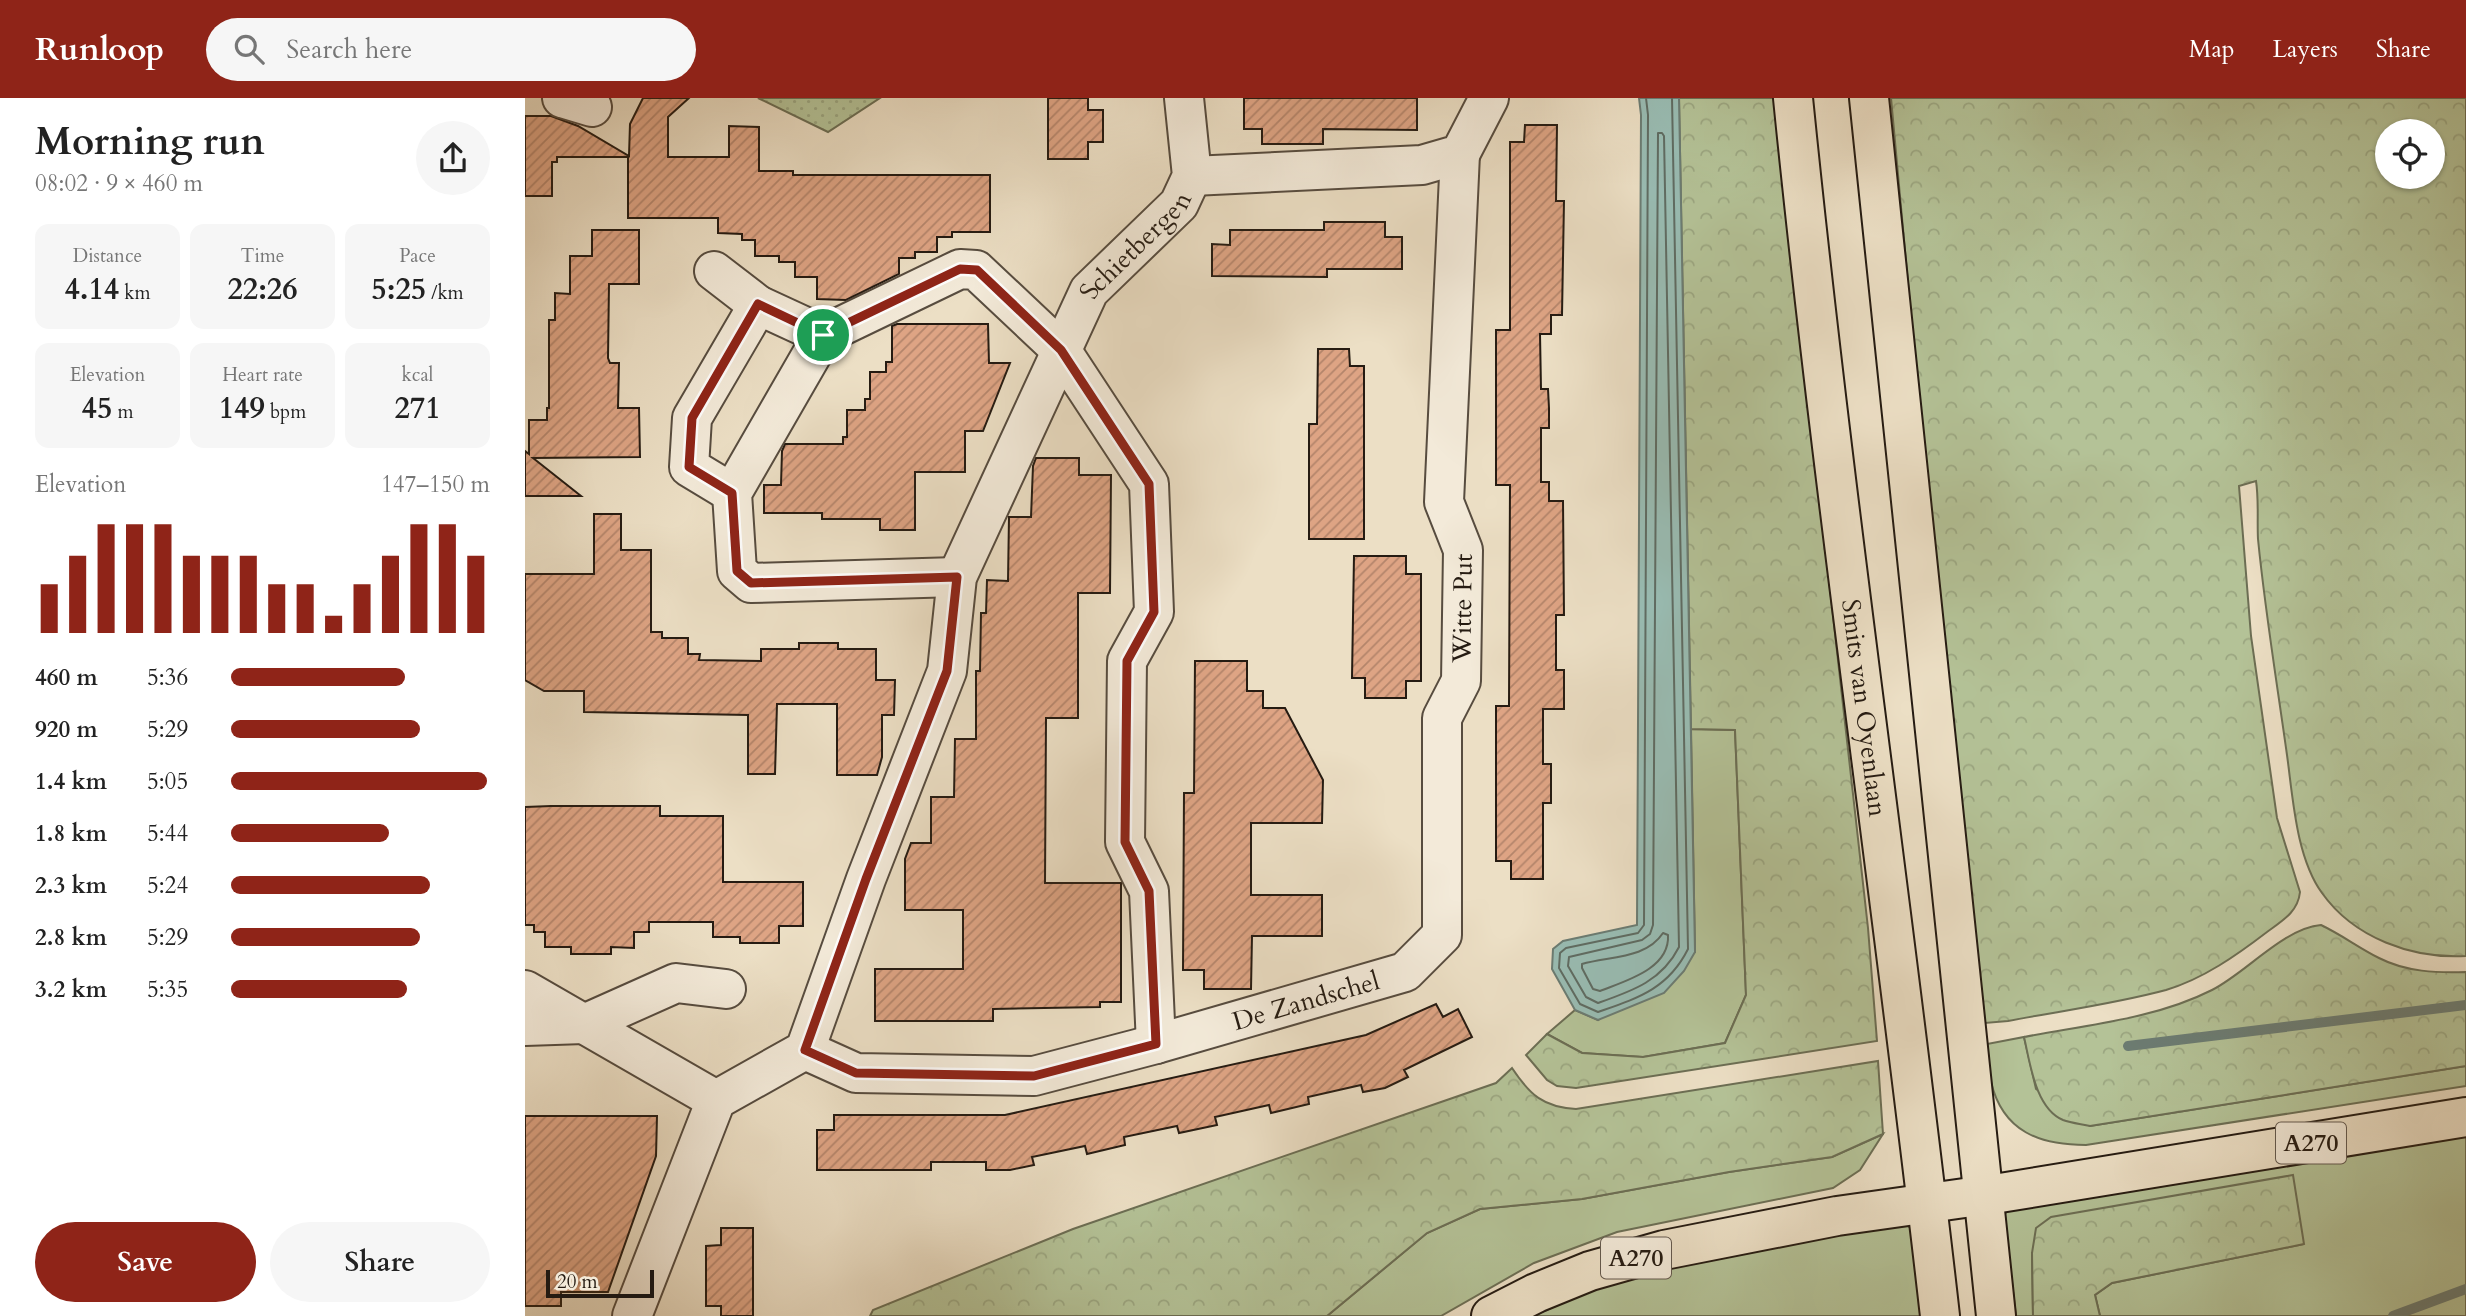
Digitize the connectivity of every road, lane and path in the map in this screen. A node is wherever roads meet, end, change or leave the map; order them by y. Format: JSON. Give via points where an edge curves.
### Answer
{"nodes":[{"id":1,"x":1184,"y":98,"type":"edge"},
{"id":2,"x":1489,"y":98,"type":"edge"},
{"id":3,"x":1793,"y":98,"type":"edge"},
{"id":4,"x":1869,"y":98,"type":"edge"},
{"id":5,"x":1460,"y":154,"type":"junction"},
{"id":6,"x":1192,"y":176,"type":"junction"},
{"id":7,"x":714,"y":271,"type":"dead end"},
{"id":8,"x":758,"y":304,"type":"junction"},
{"id":9,"x":823,"y":335,"type":"junction"},
{"id":10,"x":1061,"y":350,"type":"junction"},
{"id":11,"x":732,"y":493,"type":"junction"},
{"id":12,"x":957,"y":577,"type":"junction"},
{"id":13,"x":1442,"y":935,"type":"joint"},
{"id":14,"x":726,"y":989,"type":"dead end"},
{"id":15,"x":525,"y":990,"type":"edge"},
{"id":16,"x":585,"y":1024,"type":"junction"},
{"id":17,"x":525,"y":1026,"type":"edge"},
{"id":18,"x":1156,"y":1044,"type":"junction"},
{"id":19,"x":805,"y":1050,"type":"junction"},
{"id":20,"x":716,"y":1100,"type":"junction"},
{"id":21,"x":2466,"y":1117,"type":"edge"},
{"id":22,"x":1984,"y":1195,"type":"junction"},
{"id":23,"x":1927,"y":1202,"type":"junction"},
{"id":24,"x":632,"y":1316,"type":"edge"},
{"id":25,"x":1491,"y":1316,"type":"edge"},
{"id":26,"x":1940,"y":1316,"type":"edge"},
{"id":27,"x":1996,"y":1316,"type":"edge"}],
"edges":[{"from":1,"to":6,"type":"street","name":"Schietbergen"},
{"from":2,"to":5,"type":"street","name":"Witte Put"},
{"from":3,"to":23,"type":"main road","name":"Smits van Oyenlaan","via":[[1843,549]]},
{"from":4,"to":22,"type":"main road"},
{"from":5,"to":6,"type":"street","via":[[1422,165]]},
{"from":5,"to":13,"type":"street","name":"Witte Put","via":[[1444,502],[1463,550],[1461,681],[1442,718]]},
{"from":6,"to":10,"type":"street","name":"Schietbergen","via":[[1179,204],[1089,291]]},
{"from":7,"to":8,"type":"street"},
{"from":8,"to":9,"type":"street"},
{"from":8,"to":11,"type":"street","via":[[692,418],[689,467]]},
{"from":9,"to":10,"type":"street","via":[[960,269],[977,270]]},
{"from":9,"to":11,"type":"street"},
{"from":10,"to":12,"type":"street","name":"Schietbergen"},
{"from":10,"to":18,"type":"street","via":[[1149,484],[1154,612],[1127,661],[1125,842],[1149,891]]},
{"from":11,"to":12,"type":"street","via":[[737,571],[751,583]]},
{"from":12,"to":19,"type":"street","name":"Schietbergen","via":[[947,671]]},
{"from":13,"to":18,"type":"street","name":"De Zandschel","via":[[1405,972]]},
{"from":14,"to":16,"type":"street","via":[[676,982]]},
{"from":15,"to":16,"type":"street"},
{"from":16,"to":17,"type":"street"},
{"from":16,"to":20,"type":"street"},
{"from":18,"to":19,"type":"street","name":"De Zandschel","via":[[1034,1076],[856,1073]]},
{"from":19,"to":20,"type":"street"},
{"from":20,"to":24,"type":"street"},
{"from":21,"to":22,"type":"main road","number":"A270"},
{"from":22,"to":23,"type":"main road","number":"A270"},
{"from":22,"to":27,"type":"main road"},
{"from":23,"to":25,"type":"main road","number":"A270","via":[[1664,1250],[1590,1271]]},
{"from":23,"to":26,"type":"main road","name":"Smits van Oyenlaan"}]}
